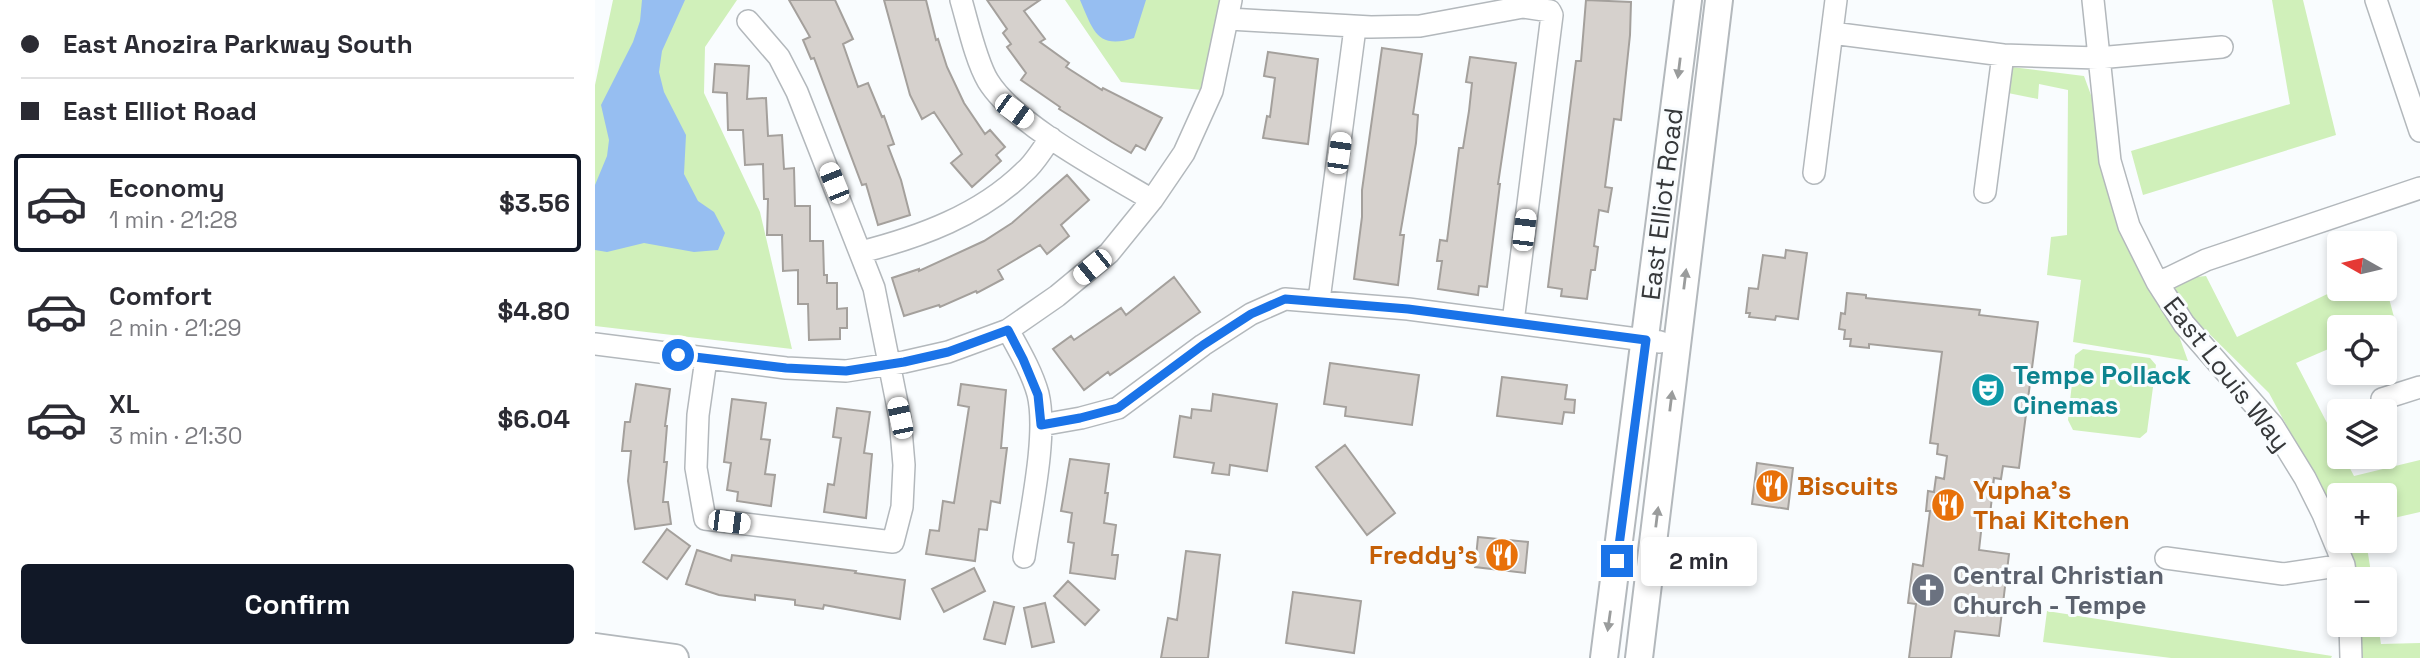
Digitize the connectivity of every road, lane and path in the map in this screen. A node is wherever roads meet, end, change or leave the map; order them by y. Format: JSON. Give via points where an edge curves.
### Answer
{"nodes":[{"id":1,"x":961,"y":0,"type":"edge"},
{"id":2,"x":1688,"y":0,"type":"edge"},
{"id":3,"x":1719,"y":0,"type":"edge"},
{"id":4,"x":1836,"y":0,"type":"edge"},
{"id":5,"x":2093,"y":0,"type":"edge"},
{"id":6,"x":2376,"y":0,"type":"edge"},
{"id":7,"x":1230,"y":9,"type":"edge"},
{"id":8,"x":748,"y":21,"type":"dead end"},
{"id":9,"x":1355,"y":27,"type":"junction"},
{"id":10,"x":1832,"y":33,"type":"junction"},
{"id":11,"x":2222,"y":47,"type":"dead end"},
{"id":12,"x":2003,"y":55,"type":"junction"},
{"id":13,"x":2098,"y":58,"type":"junction"},
{"id":14,"x":2420,"y":131,"type":"edge"},
{"id":15,"x":1051,"y":138,"type":"junction"},
{"id":16,"x":1814,"y":173,"type":"dead end"},
{"id":17,"x":2420,"y":188,"type":"edge"},
{"id":18,"x":1985,"y":192,"type":"dead end"},
{"id":19,"x":1152,"y":200,"type":"junction"},
{"id":20,"x":861,"y":252,"type":"junction"},
{"id":21,"x":2157,"y":282,"type":"junction"},
{"id":22,"x":1319,"y":300,"type":"junction"},
{"id":23,"x":1513,"y":323,"type":"junction"},
{"id":24,"x":1008,"y":330,"type":"junction"},
{"id":25,"x":1653,"y":341,"type":"junction"},
{"id":26,"x":595,"y":344,"type":"edge"},
{"id":27,"x":706,"y":359,"type":"junction"},
{"id":28,"x":889,"y":365,"type":"junction"},
{"id":29,"x":2420,"y":387,"type":"edge"},
{"id":30,"x":2382,"y":399,"type":"dead end"},
{"id":31,"x":1041,"y":425,"type":"junction"},
{"id":32,"x":1024,"y":557,"type":"dead end"},
{"id":33,"x":2166,"y":558,"type":"dead end"},
{"id":34,"x":2343,"y":567,"type":"edge"},
{"id":35,"x":2327,"y":573,"type":"edge"},
{"id":36,"x":2350,"y":637,"type":"edge"},
{"id":37,"x":595,"y":647,"type":"edge"},
{"id":38,"x":675,"y":658,"type":"edge"},
{"id":39,"x":1604,"y":658,"type":"edge"},
{"id":40,"x":1639,"y":658,"type":"edge"},
{"id":41,"x":2351,"y":658,"type":"edge"}],
"edges":[{"from":1,"to":15,"type":"street","via":[[988,81],[1014,111]]},
{"from":2,"to":25,"type":"main road","name":"East Elliot Road","one_way":true},
{"from":40,"to":3,"type":"main road","name":"East Elliot Road","one_way":true},
{"from":4,"to":10,"type":"street"},
{"from":5,"to":13,"type":"street","name":"East Louis Way"},
{"from":6,"to":14,"type":"street"},
{"from":7,"to":9,"type":"street"},
{"from":7,"to":19,"type":"street","via":[[1212,91],[1184,153]]},
{"from":8,"to":20,"type":"street","via":[[779,57],[797,92]]},
{"from":9,"to":22,"type":"street"},
{"from":9,"to":23,"type":"street","via":[[1420,26],[1523,7],[1550,11]]},
{"from":10,"to":12,"type":"street"},
{"from":10,"to":16,"type":"street"},
{"from":11,"to":13,"type":"street"},
{"from":12,"to":13,"type":"street"},
{"from":12,"to":18,"type":"street"},
{"from":13,"to":21,"type":"street","name":"East Louis Way","via":[[2110,161],[2129,226]]},
{"from":15,"to":19,"type":"street"},
{"from":15,"to":20,"type":"street","via":[[1025,172],[950,224]]},
{"from":17,"to":21,"type":"street","via":[[2206,260]]},
{"from":19,"to":24,"type":"street","via":[[1109,253]]},
{"from":20,"to":28,"type":"street","via":[[874,288]]},
{"from":21,"to":34,"type":"street","name":"East Louis Way","via":[[2184,324],[2273,426],[2311,490]]},
{"from":22,"to":23,"type":"street"},
{"from":22,"to":31,"type":"street","via":[[1285,299],[1251,314],[1118,408]]},
{"from":23,"to":25,"type":"street"},
{"from":24,"to":28,"type":"street","via":[[948,352]]},
{"from":24,"to":31,"type":"street","via":[[1038,395]]},
{"from":25,"to":39,"type":"main road","name":"East Elliot Road","one_way":true},
{"from":26,"to":27,"type":"street"},
{"from":27,"to":28,"type":"street","via":[[846,371]]},
{"from":27,"to":28,"type":"street","via":[[696,468],[705,519],[893,542],[902,507],[904,465]]},
{"from":29,"to":30,"type":"street"},
{"from":31,"to":32,"type":"street"},
{"from":33,"to":35,"type":"street","via":[[2283,574]]},
{"from":36,"to":41,"type":"street"},
{"from":37,"to":38,"type":"main road"}]}
